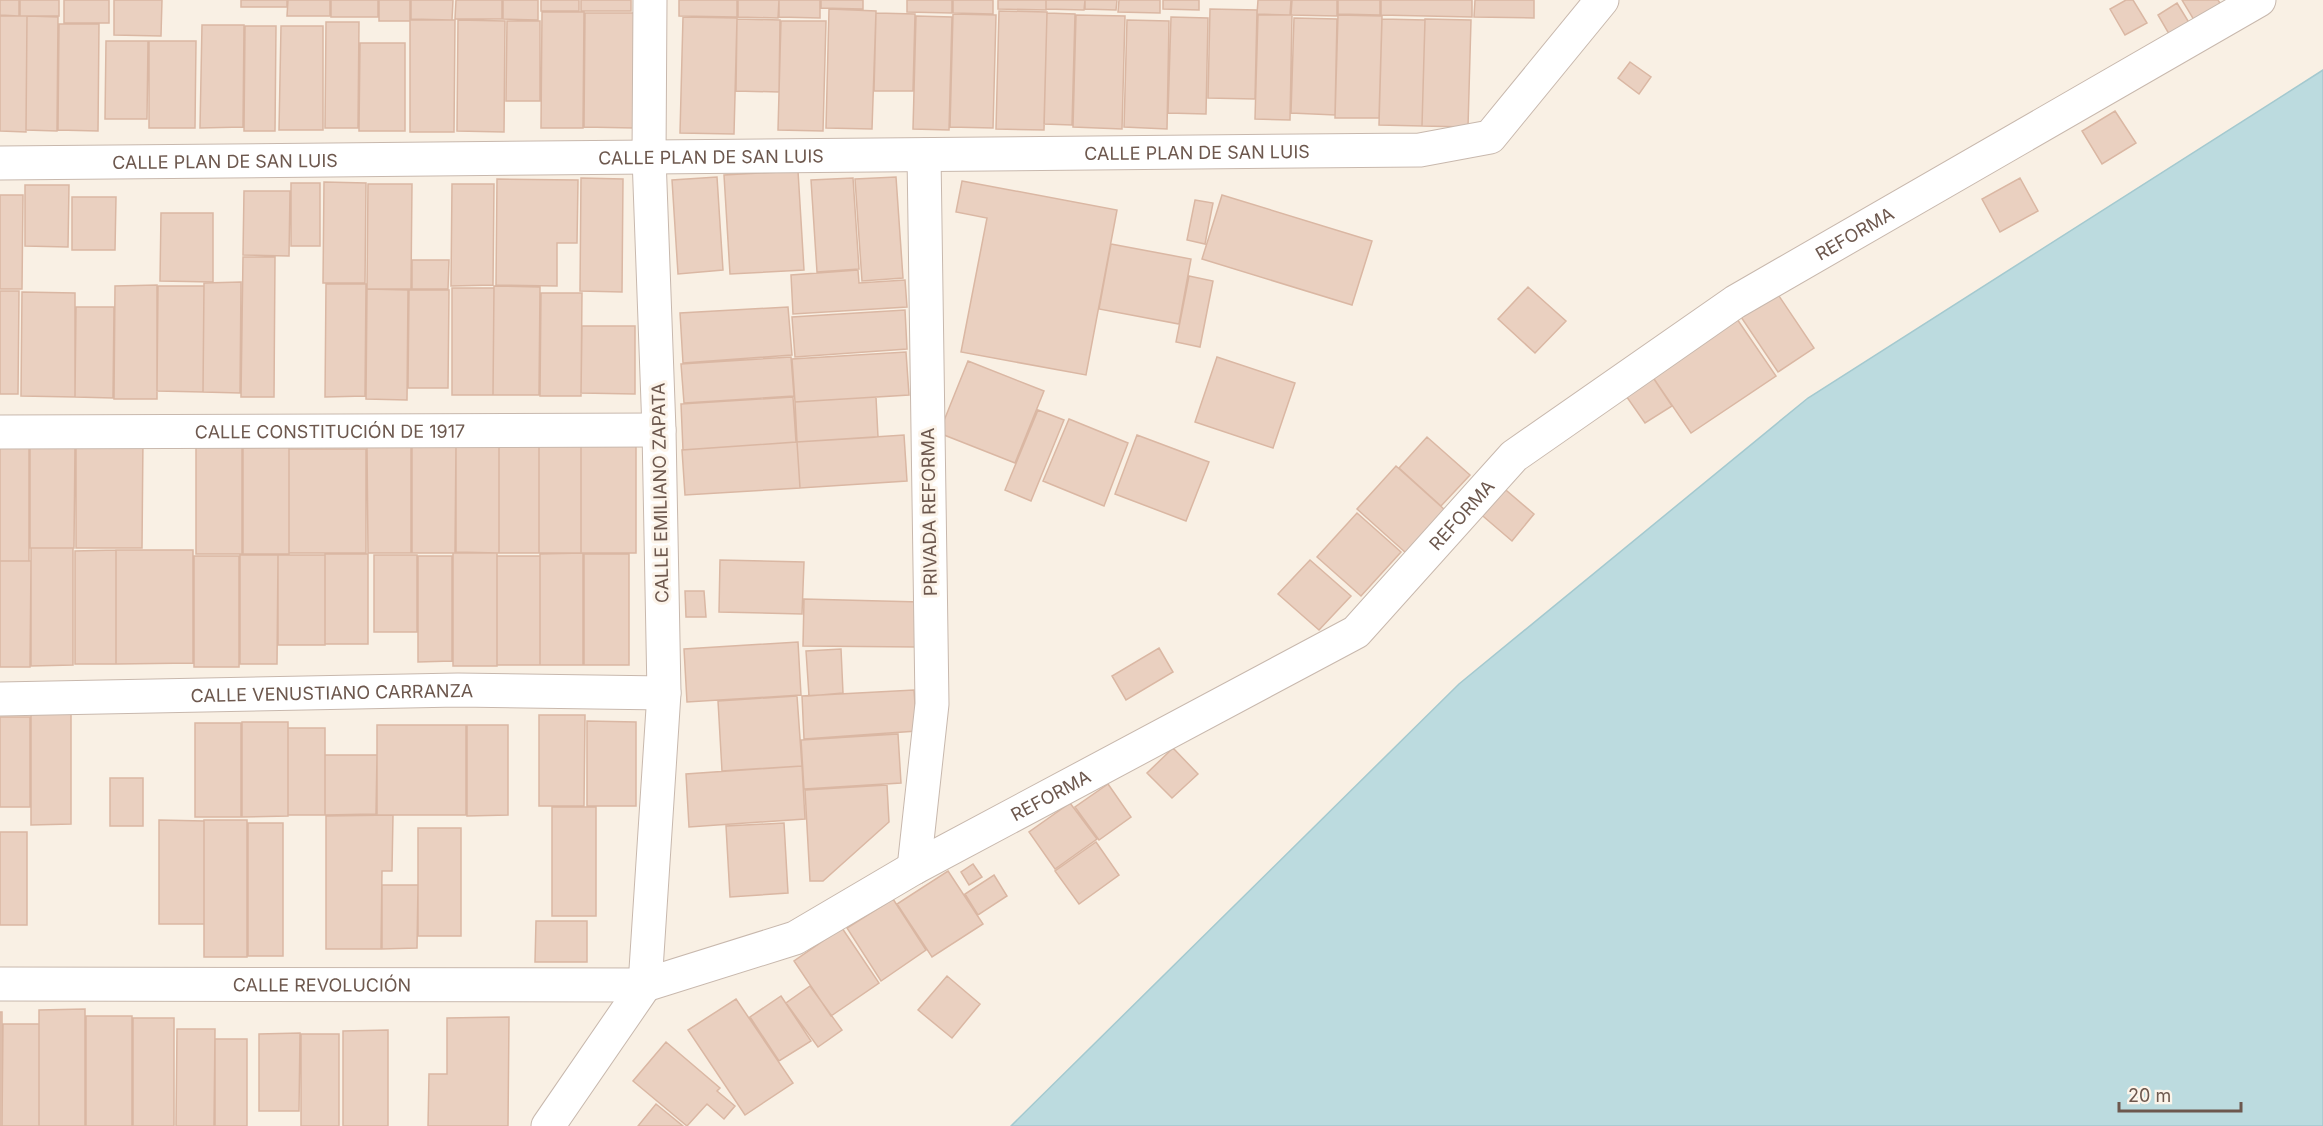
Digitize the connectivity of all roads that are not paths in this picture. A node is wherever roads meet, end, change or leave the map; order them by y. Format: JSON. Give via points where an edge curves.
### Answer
{"nodes":[{"id":1,"x":650,"y":0,"type":"edge"},
{"id":2,"x":1602,"y":0,"type":"edge"},
{"id":3,"x":2259,"y":0,"type":"edge"},
{"id":4,"x":924,"y":155,"type":"junction"},
{"id":5,"x":649,"y":157,"type":"junction"},
{"id":6,"x":0,"y":163,"type":"edge"},
{"id":7,"x":659,"y":430,"type":"junction"},
{"id":8,"x":0,"y":432,"type":"edge"},
{"id":9,"x":664,"y":693,"type":"junction"},
{"id":10,"x":0,"y":699,"type":"edge"},
{"id":11,"x":914,"y":868,"type":"junction"},
{"id":12,"x":0,"y":984,"type":"edge"},
{"id":13,"x":645,"y":985,"type":"junction"},
{"id":14,"x":548,"y":1126,"type":"edge"}],
"edges":[{"from":1,"to":5,"type":"street","name":"CALLE EMILIANO ZAPATA"},
{"from":2,"to":4,"type":"street","name":"CALLE PLAN DE SAN LUIS","via":[[1490,137],[1420,150]]},
{"from":3,"to":11,"type":"street","name":"REFORMA","via":[[1735,302],[1514,456],[1356,632]]},
{"from":4,"to":5,"type":"street","name":"CALLE PLAN DE SAN LUIS"},
{"from":4,"to":11,"type":"street","name":"PRIVADA REFORMA","via":[[932,704]]},
{"from":5,"to":6,"type":"street","name":"CALLE PLAN DE SAN LUIS"},
{"from":5,"to":7,"type":"street","name":"CALLE EMILIANO ZAPATA"},
{"from":7,"to":8,"type":"street","name":"CALLE CONSTITUCIÓN DE 1917"},
{"from":7,"to":9,"type":"street","name":"CALLE EMILIANO ZAPATA"},
{"from":9,"to":10,"type":"street","name":"CALLE VENUSTIANO CARRANZA","via":[[458,690]]},
{"from":9,"to":13,"type":"street","name":"CALLE EMILIANO ZAPATA"},
{"from":11,"to":13,"type":"street","name":"REFORMA","via":[[795,938]]},
{"from":12,"to":13,"type":"street","name":"CALLE REVOLUCIÓN"},
{"from":13,"to":14,"type":"street"}]}
